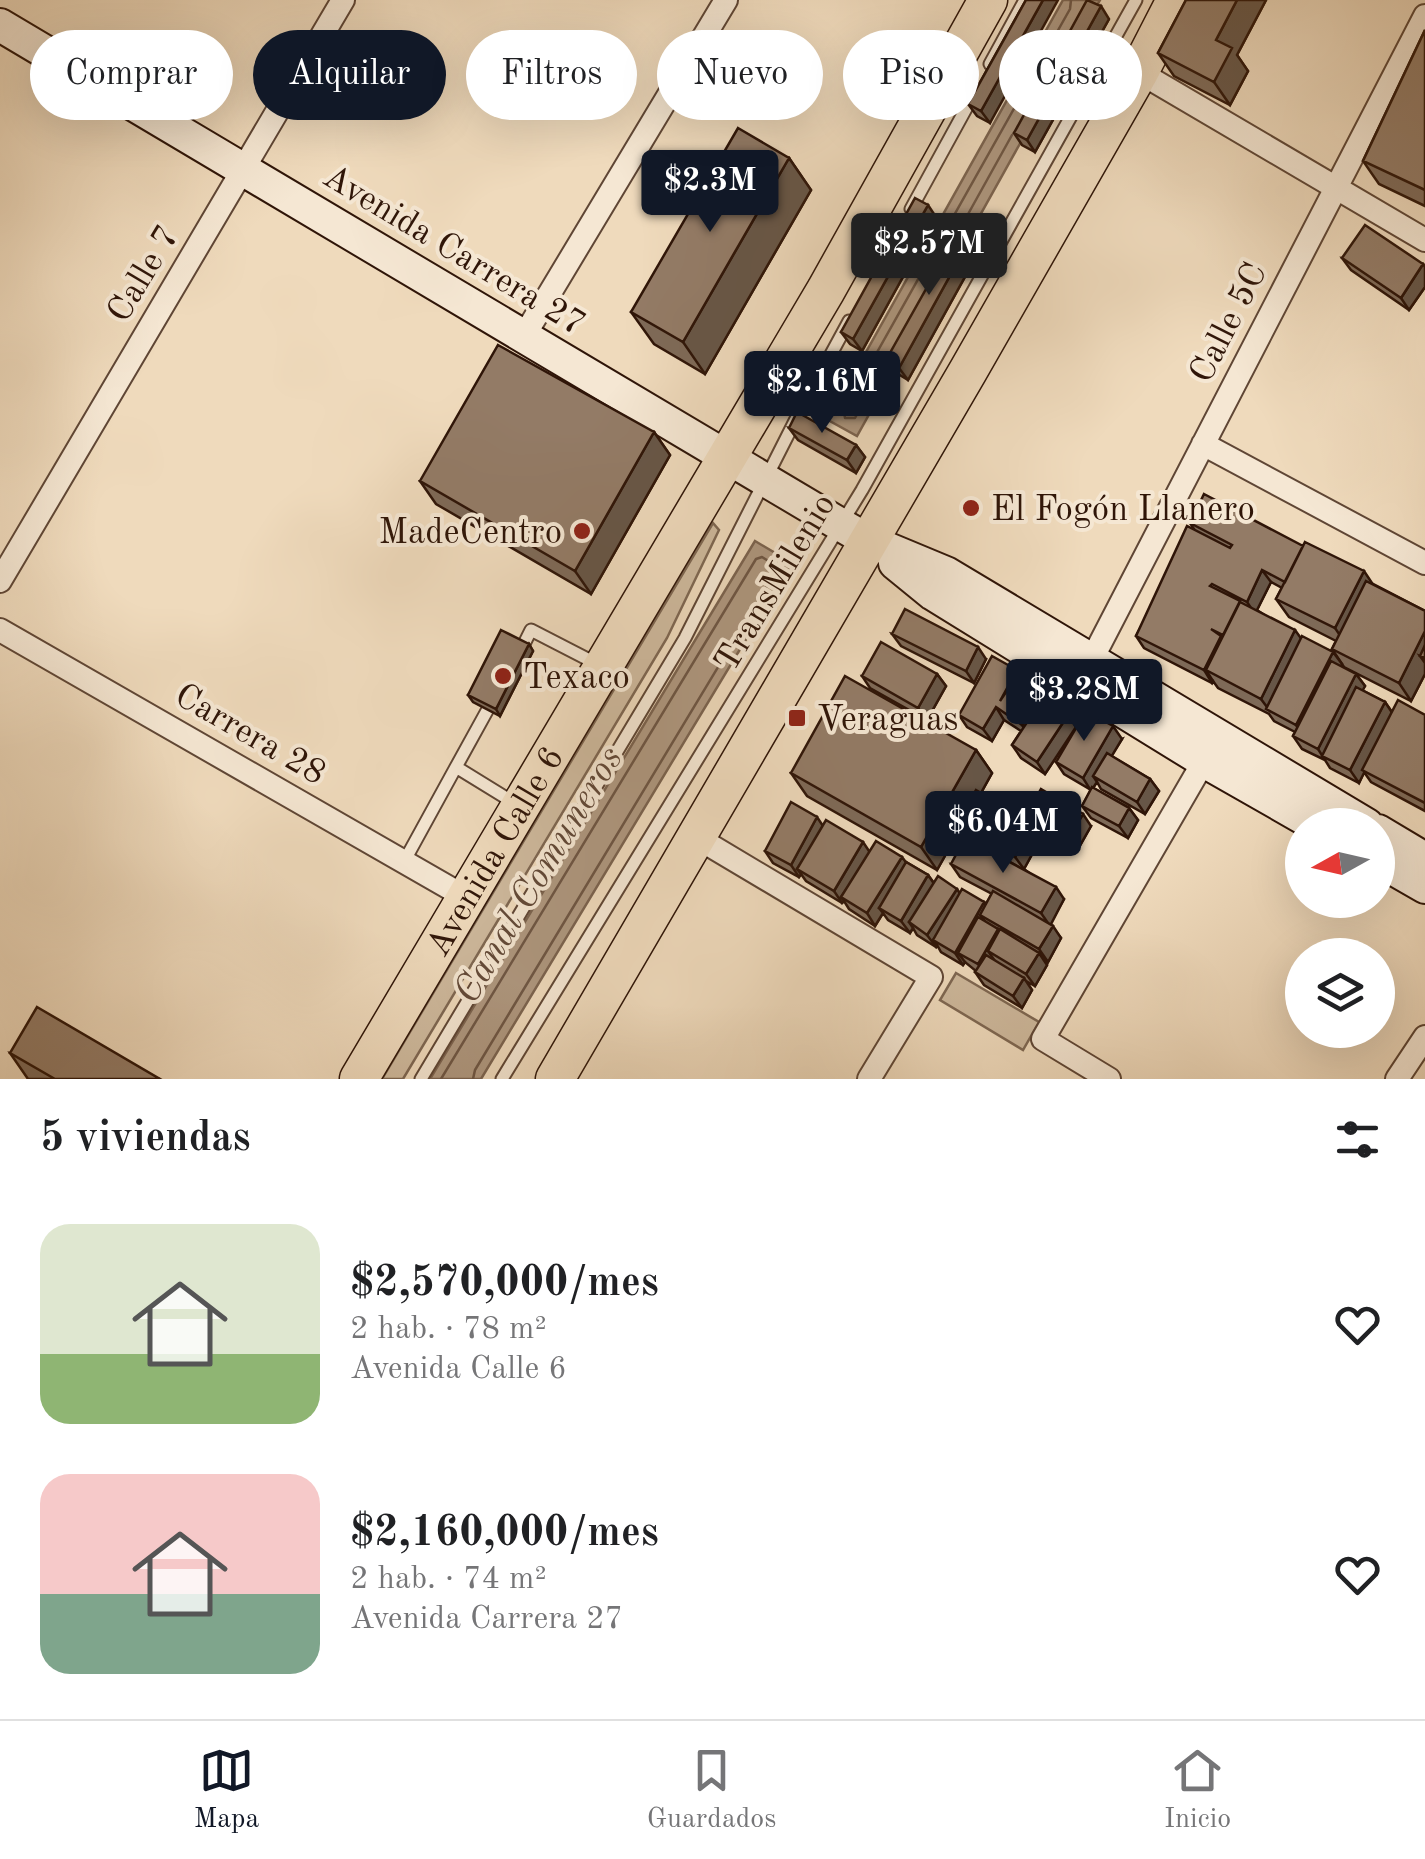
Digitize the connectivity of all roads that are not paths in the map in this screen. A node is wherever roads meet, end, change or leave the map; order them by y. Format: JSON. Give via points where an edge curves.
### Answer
{"nodes":[{"id":1,"x":343,"y":0,"type":"edge"},
{"id":2,"x":726,"y":0,"type":"edge"},
{"id":3,"x":988,"y":0,"type":"edge"},
{"id":4,"x":1026,"y":0,"type":"edge"},
{"id":5,"x":1136,"y":0,"type":"edge"},
{"id":6,"x":1176,"y":0,"type":"edge"},
{"id":7,"x":1425,"y":16,"type":"edge"},
{"id":8,"x":0,"y":25,"type":"edge"},
{"id":9,"x":1142,"y":66,"type":"edge"},
{"id":10,"x":987,"y":70,"type":"edge"},
{"id":11,"x":1142,"y":74,"type":"edge"},
{"id":12,"x":960,"y":120,"type":"edge"},
{"id":13,"x":1109,"y":120,"type":"edge"},
{"id":14,"x":243,"y":169,"type":"junction"},
{"id":15,"x":1337,"y":188,"type":"junction"},
{"id":16,"x":902,"y":226,"type":"edge"},
{"id":17,"x":1425,"y":240,"type":"edge"},
{"id":18,"x":854,"y":312,"type":"edge"},
{"id":19,"x":524,"y":336,"type":"junction"},
{"id":20,"x":1203,"y":444,"type":"junction"},
{"id":21,"x":728,"y":457,"type":"junction"},
{"id":22,"x":766,"y":480,"type":"junction"},
{"id":23,"x":855,"y":533,"type":"junction"},
{"id":24,"x":1425,"y":563,"type":"edge"},
{"id":25,"x":0,"y":581,"type":"edge"},
{"id":26,"x":0,"y":630,"type":"edge"},
{"id":27,"x":523,"y":646,"type":"edge"},
{"id":28,"x":1091,"y":661,"type":"junction"},
{"id":29,"x":603,"y":667,"type":"junction"},
{"id":30,"x":488,"y":710,"type":"edge"},
{"id":31,"x":1204,"y":760,"type":"junction"},
{"id":32,"x":456,"y":767,"type":"junction"},
{"id":33,"x":520,"y":807,"type":"junction"},
{"id":34,"x":1287,"y":808,"type":"edge"},
{"id":35,"x":1337,"y":808,"type":"edge"},
{"id":36,"x":696,"y":838,"type":"junction"},
{"id":37,"x":1395,"y":841,"type":"edge"},
{"id":38,"x":1425,"y":858,"type":"edge"},
{"id":39,"x":405,"y":860,"type":"junction"},
{"id":40,"x":1395,"y":870,"type":"edge"},
{"id":41,"x":1425,"y":888,"type":"edge"},
{"id":42,"x":467,"y":898,"type":"junction"},
{"id":43,"x":1425,"y":1037,"type":"edge"},
{"id":44,"x":360,"y":1079,"type":"edge"},
{"id":45,"x":420,"y":1079,"type":"edge"},
{"id":46,"x":502,"y":1079,"type":"edge"},
{"id":47,"x":555,"y":1079,"type":"edge"},
{"id":48,"x":870,"y":1079,"type":"edge"},
{"id":49,"x":1109,"y":1079,"type":"edge"},
{"id":50,"x":1398,"y":1079,"type":"edge"}],
"edges":[{"from":1,"to":14,"type":"street","name":"Calle 7"},
{"from":2,"to":19,"type":"street"},
{"from":3,"to":21,"type":"main road","name":"Avenida Calle 6"},
{"from":4,"to":10,"type":"lane"},
{"from":5,"to":23,"type":"lane","name":"TransMilenio"},
{"from":6,"to":9,"type":"main road"},
{"from":7,"to":15,"type":"street","name":"Calle 5C"},
{"from":8,"to":14,"type":"main road","name":"Avenida Carrera 27"},
{"from":11,"to":15,"type":"street"},
{"from":12,"to":16,"type":"lane"},
{"from":13,"to":23,"type":"main road"},
{"from":14,"to":19,"type":"main road","name":"Avenida Carrera 27"},
{"from":14,"to":25,"type":"street","name":"Calle 7"},
{"from":15,"to":17,"type":"street"},
{"from":15,"to":20,"type":"street","name":"Calle 5C"},
{"from":18,"to":22,"type":"lane","name":"TransMilenio"},
{"from":19,"to":21,"type":"main road","name":"Avenida Carrera 27"},
{"from":20,"to":24,"type":"street"},
{"from":20,"to":28,"type":"street","name":"Calle 5C"},
{"from":21,"to":22,"type":"main road","name":"Avenida Carrera 27"},
{"from":21,"to":29,"type":"main road","name":"Avenida Calle 6"},
{"from":22,"to":23,"type":"main road","name":"Avenida Carrera 27"},
{"from":22,"to":45,"type":"lane","name":"TransMilenio","via":[[685,638]]},
{"from":23,"to":28,"type":"main road","name":"Avenida Carrera 27","via":[[946,573]]},
{"from":23,"to":31,"type":"main road","name":"Avenida Carrera 27","via":[[932,594]]},
{"from":23,"to":36,"type":"main road"},
{"from":23,"to":46,"type":"lane","name":"TransMilenio","via":[[808,580]]},
{"from":26,"to":39,"type":"street","name":"Carrera 28"},
{"from":27,"to":29,"type":"lane","via":[[532,630]]},
{"from":28,"to":35,"type":"main road","name":"Avenida Carrera 27"},
{"from":29,"to":33,"type":"main road","name":"Avenida Calle 6"},
{"from":30,"to":32,"type":"lane"},
{"from":31,"to":34,"type":"main road","name":"Avenida Carrera 27"},
{"from":31,"to":49,"type":"street","via":[[1043,1039]]},
{"from":32,"to":33,"type":"lane"},
{"from":32,"to":39,"type":"lane"},
{"from":33,"to":42,"type":"main road","name":"Avenida Calle 6"},
{"from":36,"to":47,"type":"main road"},
{"from":36,"to":48,"type":"street","via":[[931,977]]},
{"from":37,"to":38,"type":"main road"},
{"from":39,"to":42,"type":"street","name":"Carrera 28"},
{"from":40,"to":41,"type":"main road"},
{"from":42,"to":44,"type":"main road","name":"Avenida Calle 6"},
{"from":43,"to":50,"type":"street"}]}
